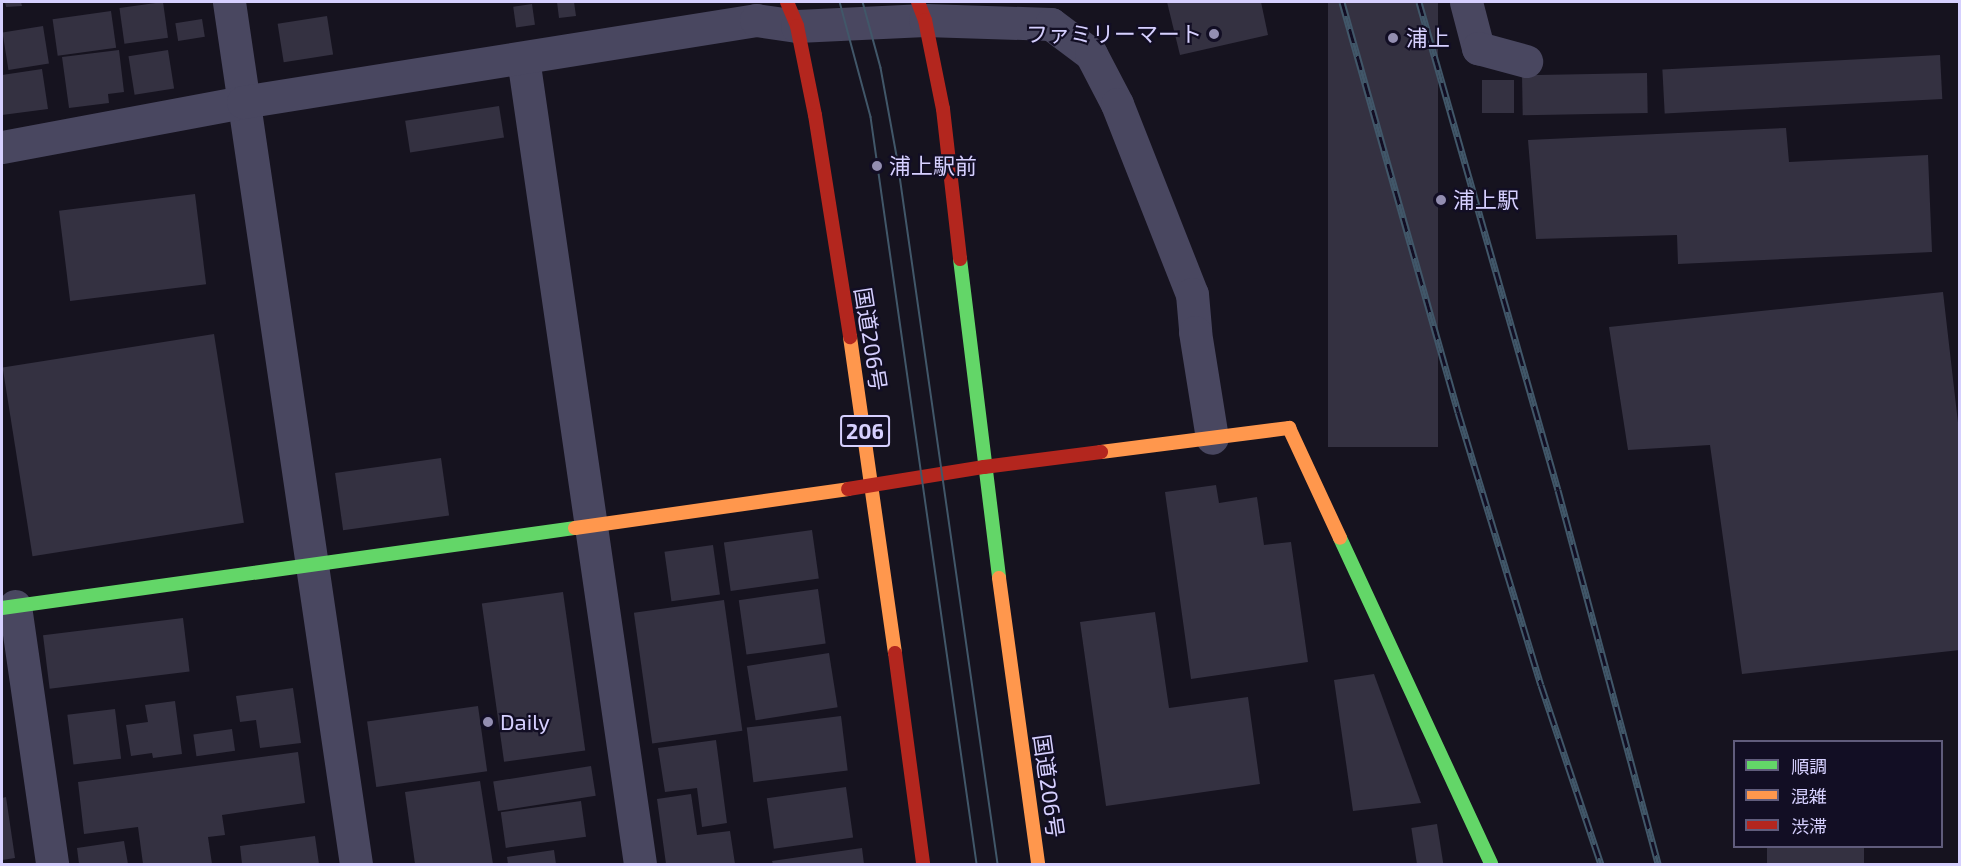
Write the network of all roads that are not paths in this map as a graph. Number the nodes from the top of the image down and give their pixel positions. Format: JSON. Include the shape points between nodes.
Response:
{"nodes":[{"id":1,"x":229,"y":2,"type":"edge"},
{"id":2,"x":1466,"y":2,"type":"edge"},
{"id":3,"x":921,"y":11,"type":"edge"},
{"id":4,"x":792,"y":14,"type":"edge"},
{"id":5,"x":523,"y":58,"type":"junction"},
{"id":6,"x":1526,"y":61,"type":"dead end"},
{"id":7,"x":243,"y":102,"type":"junction"},
{"id":8,"x":2,"y":147,"type":"edge"},
{"id":9,"x":1212,"y":438,"type":"junction"},
{"id":10,"x":984,"y":467,"type":"junction"},
{"id":11,"x":873,"y":486,"type":"junction"},
{"id":12,"x":590,"y":525,"type":"junction"},
{"id":13,"x":311,"y":564,"type":"junction"},
{"id":14,"x":8,"y":607,"type":"edge"},
{"id":15,"x":52,"y":864,"type":"edge"},
{"id":16,"x":356,"y":864,"type":"edge"},
{"id":17,"x":640,"y":864,"type":"edge"},
{"id":18,"x":923,"y":864,"type":"edge"},
{"id":19,"x":1038,"y":864,"type":"edge"},
{"id":20,"x":1491,"y":864,"type":"edge"}],
"edges":[{"from":1,"to":7,"type":"street"},
{"from":2,"to":6,"type":"street","via":[[1478,48]]},
{"from":3,"to":4,"type":"street"},
{"from":3,"to":9,"type":"street","via":[[1051,24],[1091,54],[1117,104],[1192,294]]},
{"from":3,"to":10,"type":"main road","name":"国道206号","via":[[943,109]]},
{"from":4,"to":5,"type":"street"},
{"from":4,"to":11,"type":"main road","name":"国道206号","number":"206","via":[[815,115]]},
{"from":5,"to":7,"type":"street"},
{"from":5,"to":12,"type":"street"},
{"from":7,"to":8,"type":"street"},
{"from":7,"to":13,"type":"street"},
{"from":9,"to":10,"type":"main road"},
{"from":9,"to":20,"type":"main road","via":[[1289,428]]},
{"from":10,"to":11,"type":"main road"},
{"from":10,"to":19,"type":"main road","name":"国道206号"},
{"from":11,"to":12,"type":"main road"},
{"from":11,"to":18,"type":"main road","name":"国道206号","number":"206"},
{"from":12,"to":13,"type":"main road"},
{"from":12,"to":17,"type":"street"},
{"from":13,"to":14,"type":"main road"},
{"from":13,"to":16,"type":"street"},
{"from":14,"to":15,"type":"street"}]}
